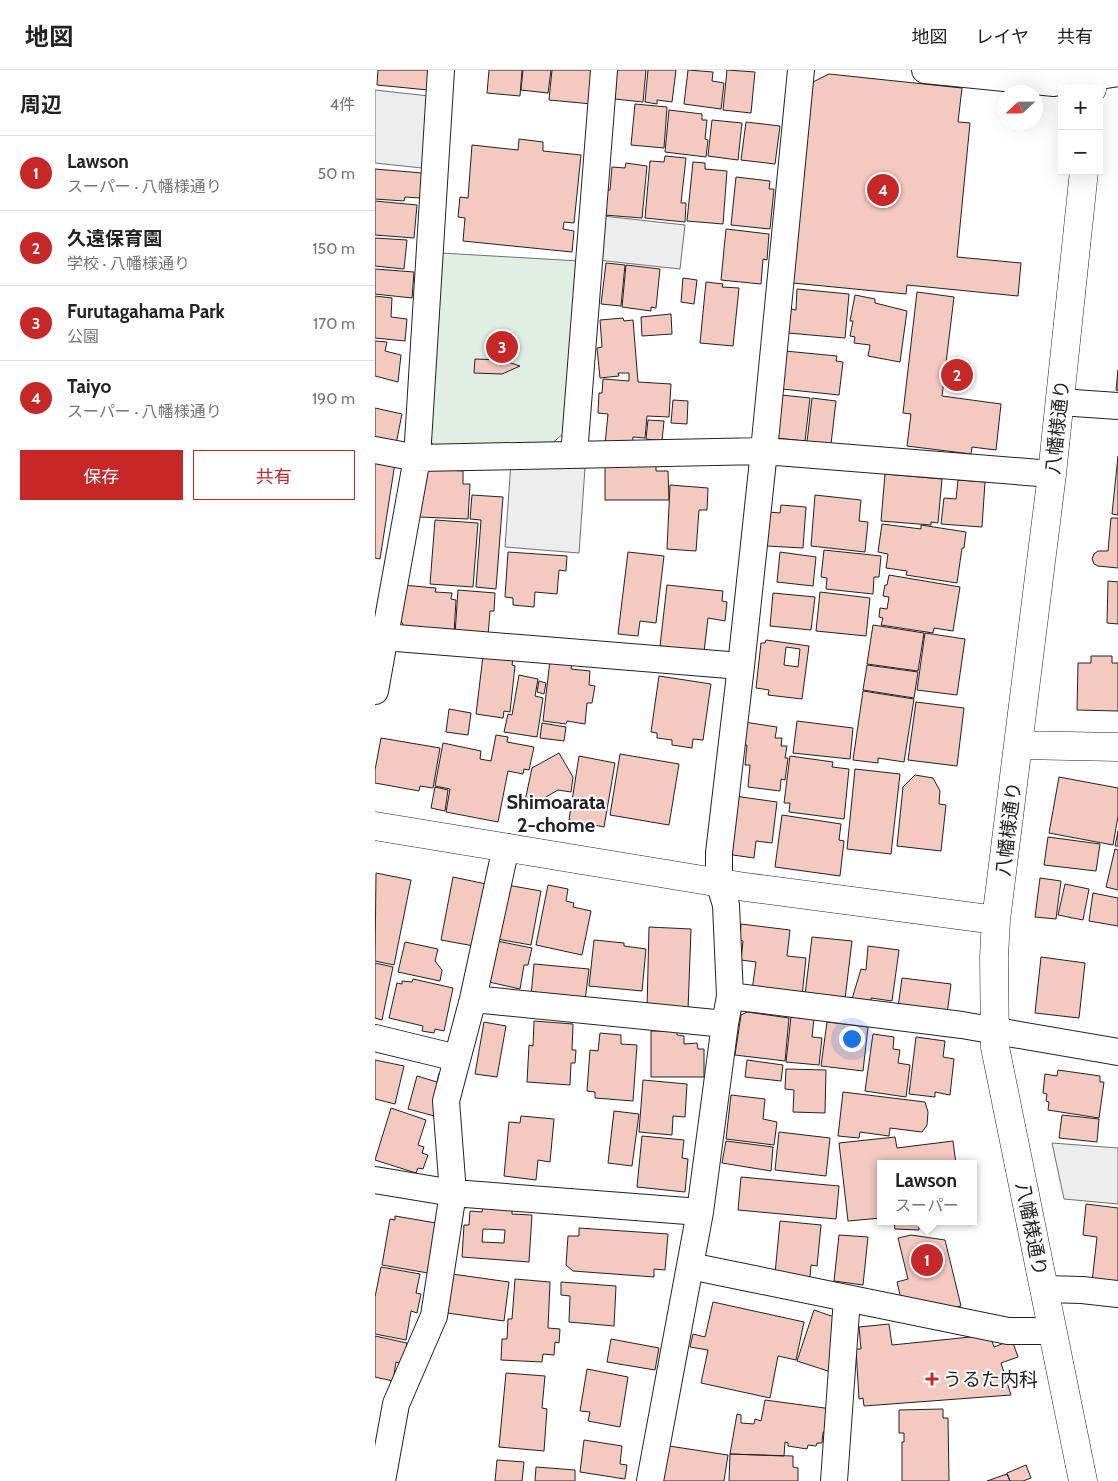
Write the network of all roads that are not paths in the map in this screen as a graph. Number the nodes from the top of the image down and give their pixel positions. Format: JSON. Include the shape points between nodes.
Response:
{"nodes":[{"id":1,"x":441,"y":70,"type":"edge"},
{"id":2,"x":604,"y":70,"type":"edge"},
{"id":3,"x":801,"y":70,"type":"edge"},
{"id":4,"x":925,"y":70,"type":"edge"},
{"id":5,"x":1099,"y":78,"type":"edge"},
{"id":6,"x":1084,"y":175,"type":"edge"},
{"id":7,"x":1060,"y":402,"type":"junction"},
{"id":8,"x":1118,"y":406,"type":"edge"},
{"id":9,"x":375,"y":450,"type":"edge"},
{"id":10,"x":764,"y":451,"type":"junction"},
{"id":11,"x":574,"y":454,"type":"junction"},
{"id":12,"x":417,"y":458,"type":"junction"},
{"id":13,"x":1052,"y":474,"type":"junction"},
{"id":14,"x":384,"y":637,"type":"junction"},
{"id":15,"x":741,"y":666,"type":"junction"},
{"id":16,"x":375,"y":690,"type":"edge"},
{"id":17,"x":1019,"y":745,"type":"junction"},
{"id":18,"x":1118,"y":747,"type":"edge"},
{"id":19,"x":375,"y":826,"type":"edge"},
{"id":20,"x":506,"y":847,"type":"junction"},
{"id":21,"x":719,"y":882,"type":"junction"},
{"id":22,"x":996,"y":920,"type":"junction"},
{"id":23,"x":730,"y":996,"type":"junction"},
{"id":24,"x":473,"y":999,"type":"junction"},
{"id":25,"x":725,"y":1024,"type":"junction"},
{"id":26,"x":995,"y":1030,"type":"junction"},
{"id":27,"x":375,"y":1038,"type":"edge"},
{"id":28,"x":1118,"y":1052,"type":"edge"},
{"id":29,"x":457,"y":1058,"type":"junction"},
{"id":30,"x":375,"y":1180,"type":"edge"},
{"id":31,"x":453,"y":1193,"type":"junction"},
{"id":32,"x":700,"y":1212,"type":"junction"},
{"id":33,"x":690,"y":1266,"type":"junction"},
{"id":34,"x":1044,"y":1289,"type":"junction"},
{"id":35,"x":1118,"y":1294,"type":"edge"},
{"id":36,"x":847,"y":1298,"type":"junction"},
{"id":37,"x":1052,"y":1331,"type":"junction"},
{"id":38,"x":382,"y":1481,"type":"edge"},
{"id":39,"x":650,"y":1481,"type":"edge"},
{"id":40,"x":834,"y":1481,"type":"edge"},
{"id":41,"x":1083,"y":1481,"type":"edge"}],
"edges":[{"from":1,"to":12,"type":"street"},
{"from":2,"to":11,"type":"street"},
{"from":3,"to":10,"type":"street"},
{"from":4,"to":5,"type":"street","via":[[1054,84]]},
{"from":6,"to":7,"type":"street","name":"八幡様通り"},
{"from":7,"to":8,"type":"street"},
{"from":7,"to":13,"type":"street","name":"八幡様通り"},
{"from":9,"to":12,"type":"street"},
{"from":10,"to":11,"type":"street"},
{"from":10,"to":13,"type":"street"},
{"from":10,"to":15,"type":"street"},
{"from":11,"to":12,"type":"street"},
{"from":12,"to":14,"type":"street"},
{"from":13,"to":17,"type":"street","name":"八幡様通り"},
{"from":14,"to":15,"type":"street"},
{"from":14,"to":16,"type":"street"},
{"from":15,"to":21,"type":"street","via":[[719,853]]},
{"from":17,"to":18,"type":"street"},
{"from":17,"to":22,"type":"street","name":"八幡様通り"},
{"from":19,"to":20,"type":"street"},
{"from":20,"to":21,"type":"street"},
{"from":20,"to":24,"type":"street"},
{"from":21,"to":22,"type":"street"},
{"from":21,"to":23,"type":"street","via":[[726,905]]},
{"from":22,"to":26,"type":"street","name":"八幡様通り"},
{"from":23,"to":25,"type":"street"},
{"from":23,"to":26,"type":"street"},
{"from":24,"to":25,"type":"street"},
{"from":24,"to":29,"type":"street"},
{"from":25,"to":32,"type":"street"},
{"from":26,"to":28,"type":"street"},
{"from":26,"to":34,"type":"street","name":"八幡様通り","via":[[995,1047]]},
{"from":27,"to":29,"type":"street"},
{"from":29,"to":31,"type":"street","via":[[446,1101]]},
{"from":30,"to":31,"type":"street"},
{"from":31,"to":32,"type":"street"},
{"from":31,"to":38,"type":"street","via":[[434,1316],[396,1404]]},
{"from":32,"to":33,"type":"street"},
{"from":33,"to":36,"type":"street"},
{"from":33,"to":39,"type":"street"},
{"from":34,"to":35,"type":"street"},
{"from":34,"to":37,"type":"street","name":"八幡様通り"},
{"from":36,"to":37,"type":"street","via":[[1009,1331]]},
{"from":36,"to":40,"type":"street"},
{"from":37,"to":41,"type":"street","name":"八幡様通り"}]}
